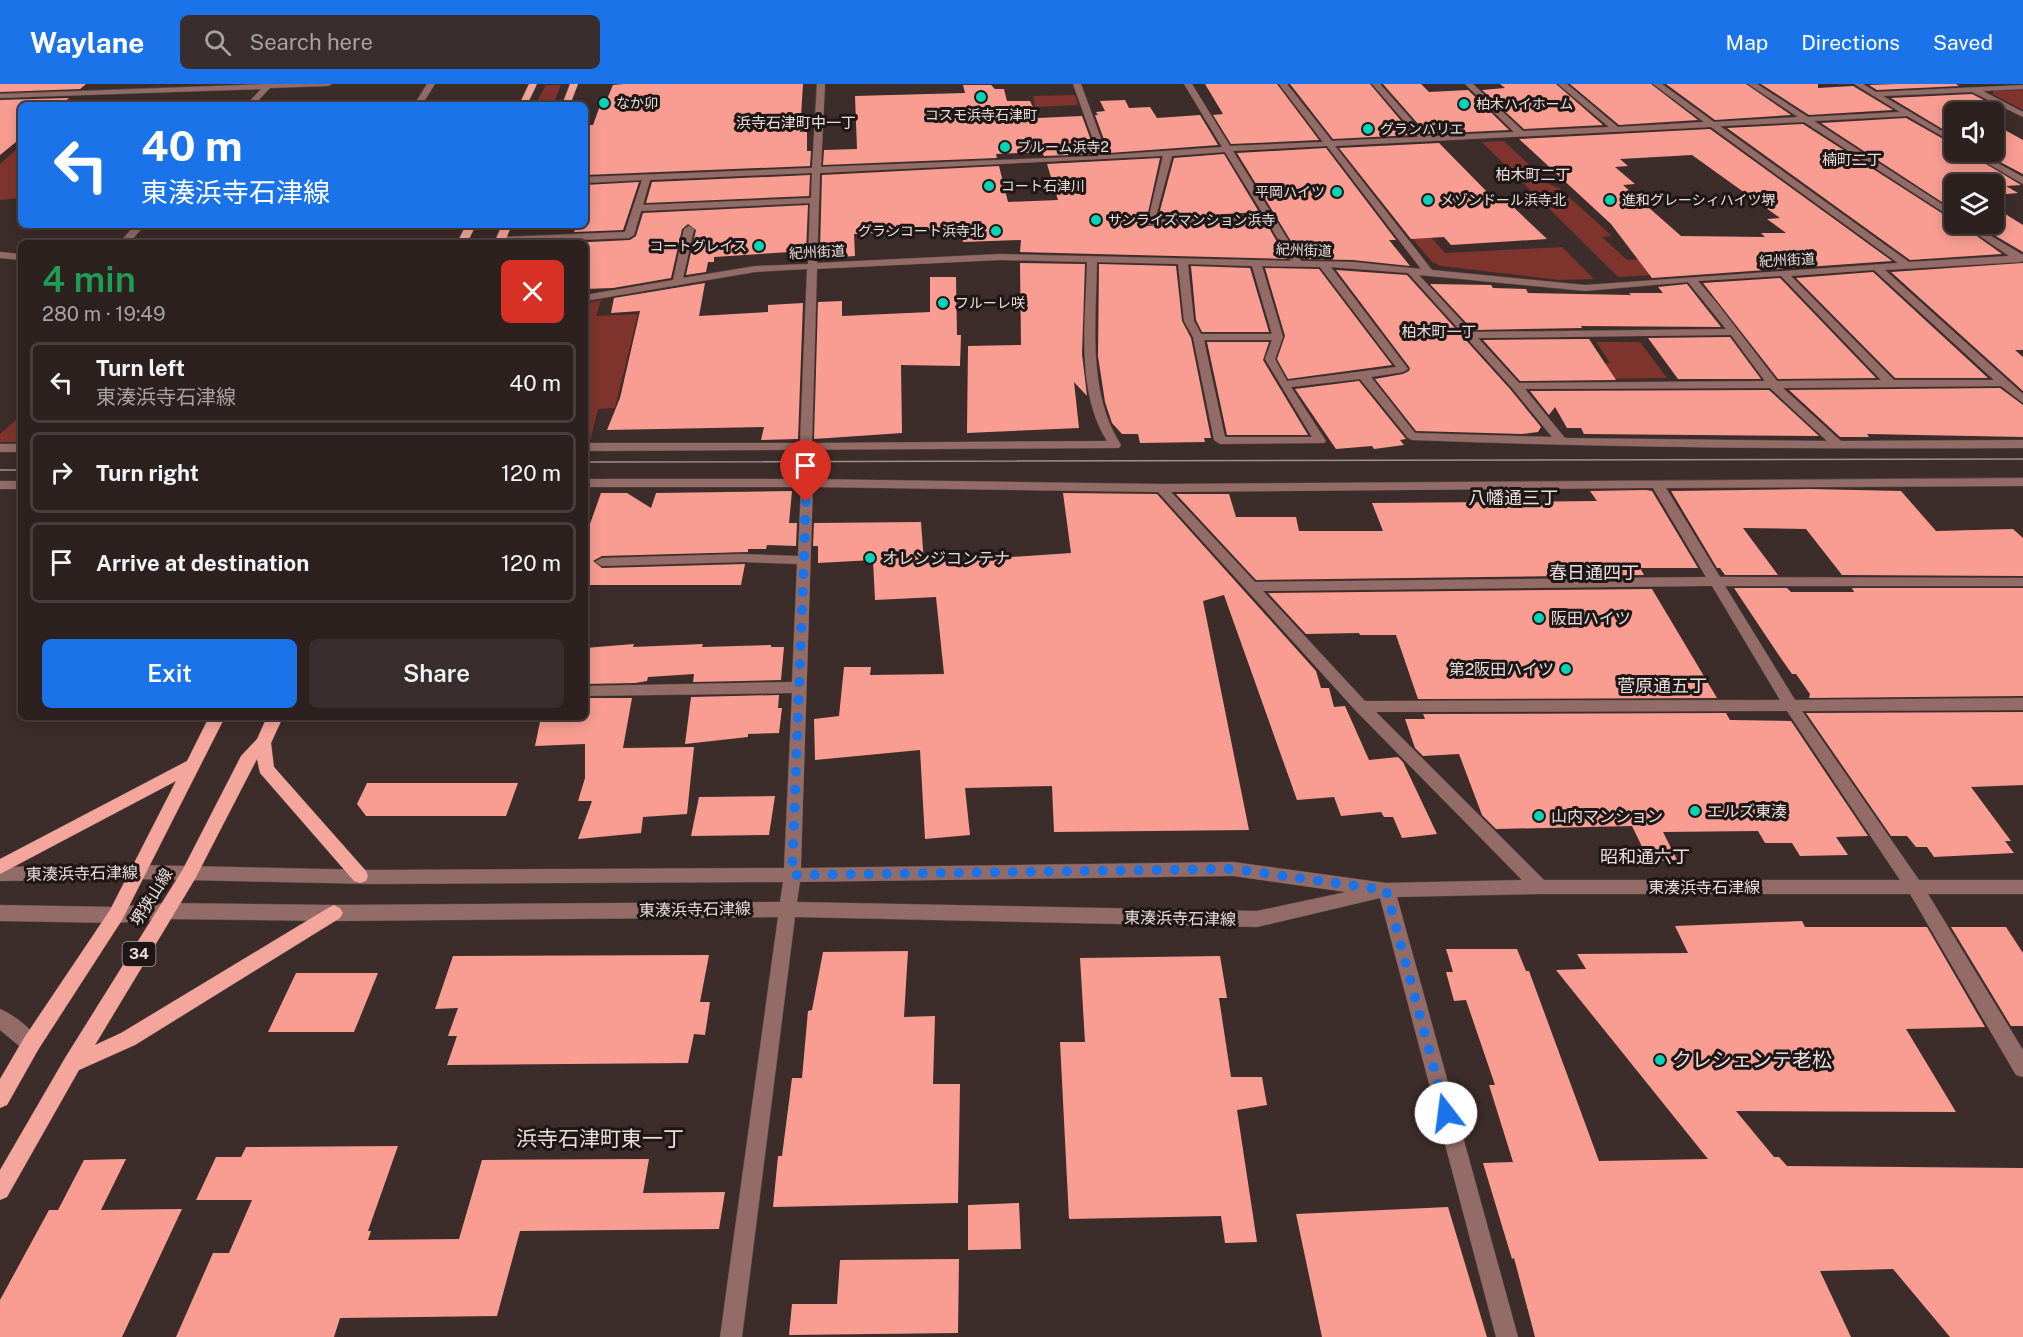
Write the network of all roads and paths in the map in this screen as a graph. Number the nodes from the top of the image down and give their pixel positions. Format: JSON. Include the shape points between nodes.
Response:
{"nodes":[{"id":1,"x":14,"y":84,"type":"edge"},
{"id":2,"x":142,"y":84,"type":"edge"},
{"id":3,"x":328,"y":84,"type":"edge"},
{"id":4,"x":431,"y":84,"type":"edge"},
{"id":5,"x":533,"y":84,"type":"edge"},
{"id":6,"x":574,"y":84,"type":"edge"},
{"id":7,"x":821,"y":84,"type":"edge"},
{"id":8,"x":1077,"y":84,"type":"edge"},
{"id":9,"x":1188,"y":84,"type":"edge"},
{"id":10,"x":1283,"y":84,"type":"edge"},
{"id":11,"x":1376,"y":84,"type":"edge"},
{"id":12,"x":1469,"y":84,"type":"edge"},
{"id":13,"x":1562,"y":84,"type":"edge"},
{"id":14,"x":1657,"y":84,"type":"edge"},
{"id":15,"x":1752,"y":84,"type":"edge"},
{"id":16,"x":1858,"y":84,"type":"edge"},
{"id":17,"x":1964,"y":84,"type":"edge"},
{"id":18,"x":269,"y":85,"type":"edge"},
{"id":19,"x":2023,"y":87,"type":"edge"},
{"id":20,"x":1973,"y":89,"type":"junction"},
{"id":21,"x":135,"y":91,"type":"junction"},
{"id":22,"x":1874,"y":94,"type":"junction"},
{"id":23,"x":0,"y":95,"type":"edge"},
{"id":24,"x":253,"y":102,"type":"edge"},
{"id":25,"x":420,"y":102,"type":"edge"},
{"id":26,"x":524,"y":102,"type":"edge"},
{"id":27,"x":567,"y":102,"type":"edge"},
{"id":28,"x":1908,"y":114,"type":"junction"},
{"id":29,"x":2023,"y":115,"type":"edge"},
{"id":30,"x":1804,"y":118,"type":"junction"},
{"id":31,"x":1714,"y":124,"type":"junction"},
{"id":32,"x":1617,"y":129,"type":"junction"},
{"id":33,"x":1521,"y":134,"type":"junction"},
{"id":34,"x":1944,"y":135,"type":"edge"},
{"id":35,"x":1424,"y":139,"type":"junction"},
{"id":36,"x":1329,"y":144,"type":"junction"},
{"id":37,"x":1227,"y":149,"type":"junction"},
{"id":38,"x":1168,"y":154,"type":"junction"},
{"id":39,"x":1104,"y":158,"type":"junction"},
{"id":40,"x":1990,"y":162,"type":"edge"},
{"id":41,"x":815,"y":171,"type":"junction"},
{"id":42,"x":647,"y":177,"type":"junction"},
{"id":43,"x":588,"y":180,"type":"edge"},
{"id":44,"x":2023,"y":181,"type":"edge"},
{"id":45,"x":815,"y":200,"type":"junction"},
{"id":46,"x":638,"y":208,"type":"junction"},
{"id":47,"x":1944,"y":209,"type":"edge"},
{"id":48,"x":1268,"y":216,"type":"junction"},
{"id":49,"x":137,"y":228,"type":"edge"},
{"id":50,"x":689,"y":229,"type":"dead end"},
{"id":51,"x":1982,"y":234,"type":"edge"},
{"id":52,"x":127,"y":240,"type":"edge"},
{"id":53,"x":537,"y":240,"type":"edge"},
{"id":54,"x":0,"y":255,"type":"edge"},
{"id":55,"x":18,"y":257,"type":"edge"},
{"id":56,"x":2022,"y":259,"type":"edge"},
{"id":57,"x":1092,"y":261,"type":"junction"},
{"id":58,"x":1183,"y":262,"type":"junction"},
{"id":59,"x":1256,"y":263,"type":"junction"},
{"id":60,"x":1298,"y":264,"type":"junction"},
{"id":61,"x":1323,"y":264,"type":"junction"},
{"id":62,"x":814,"y":265,"type":"junction"},
{"id":63,"x":1907,"y":265,"type":"junction"},
{"id":64,"x":1877,"y":268,"type":"junction"},
{"id":65,"x":1410,"y":270,"type":"junction"},
{"id":66,"x":1428,"y":271,"type":"junction"},
{"id":67,"x":1783,"y":273,"type":"junction"},
{"id":68,"x":1690,"y":279,"type":"junction"},
{"id":69,"x":677,"y":282,"type":"junction"},
{"id":70,"x":588,"y":297,"type":"edge"},
{"id":71,"x":1732,"y":333,"type":"junction"},
{"id":72,"x":1468,"y":335,"type":"junction"},
{"id":73,"x":1198,"y":337,"type":"junction"},
{"id":74,"x":1278,"y":337,"type":"junction"},
{"id":75,"x":1363,"y":375,"type":"junction"},
{"id":76,"x":2004,"y":383,"type":"junction"},
{"id":77,"x":1891,"y":384,"type":"junction"},
{"id":78,"x":1284,"y":385,"type":"junction"},
{"id":79,"x":1774,"y":385,"type":"junction"},
{"id":80,"x":1516,"y":386,"type":"junction"},
{"id":81,"x":2023,"y":400,"type":"edge"},
{"id":82,"x":1563,"y":443,"type":"junction"},
{"id":83,"x":2023,"y":444,"type":"edge"},
{"id":84,"x":806,"y":446,"type":"junction"},
{"id":85,"x":1839,"y":446,"type":"junction"},
{"id":86,"x":588,"y":447,"type":"edge"},
{"id":87,"x":0,"y":448,"type":"edge"},
{"id":88,"x":18,"y":448,"type":"edge"},
{"id":89,"x":2023,"y":482,"type":"edge"},
{"id":90,"x":588,"y":483,"type":"edge"},
{"id":91,"x":807,"y":483,"type":"junction"},
{"id":92,"x":1657,"y":484,"type":"junction"},
{"id":93,"x":0,"y":485,"type":"edge"},
{"id":94,"x":18,"y":485,"type":"edge"},
{"id":95,"x":1161,"y":488,"type":"junction"},
{"id":96,"x":803,"y":560,"type":"junction"},
{"id":97,"x":602,"y":562,"type":"dead end"},
{"id":98,"x":1715,"y":581,"type":"junction"},
{"id":99,"x":2023,"y":582,"type":"edge"},
{"id":100,"x":1254,"y":587,"type":"junction"},
{"id":101,"x":800,"y":687,"type":"junction"},
{"id":102,"x":588,"y":691,"type":"edge"},
{"id":103,"x":2023,"y":704,"type":"edge"},
{"id":104,"x":1792,"y":706,"type":"junction"},
{"id":105,"x":1361,"y":707,"type":"junction"},
{"id":106,"x":215,"y":720,"type":"edge"},
{"id":107,"x":274,"y":720,"type":"edge"},
{"id":108,"x":263,"y":743,"type":"junction"},
{"id":109,"x":191,"y":766,"type":"junction"},
{"id":110,"x":0,"y":867,"type":"edge"},
{"id":111,"x":138,"y":872,"type":"junction"},
{"id":112,"x":0,"y":874,"type":"edge"},
{"id":113,"x":189,"y":874,"type":"junction"},
{"id":114,"x":792,"y":875,"type":"junction"},
{"id":115,"x":360,"y":876,"type":"junction"},
{"id":116,"x":1540,"y":887,"type":"junction"},
{"id":117,"x":2023,"y":887,"type":"edge"},
{"id":118,"x":1915,"y":888,"type":"junction"},
{"id":119,"x":1386,"y":890,"type":"junction"},
{"id":120,"x":788,"y":909,"type":"junction"},
{"id":121,"x":165,"y":911,"type":"junction"},
{"id":122,"x":0,"y":913,"type":"edge"},
{"id":123,"x":334,"y":913,"type":"junction"},
{"id":124,"x":116,"y":915,"type":"junction"},
{"id":125,"x":0,"y":1018,"type":"edge"},
{"id":126,"x":31,"y":1044,"type":"junction"},
{"id":127,"x":72,"y":1065,"type":"junction"},
{"id":128,"x":2023,"y":1068,"type":"edge"},
{"id":129,"x":0,"y":1098,"type":"edge"},
{"id":130,"x":0,"y":1190,"type":"edge"},
{"id":131,"x":731,"y":1337,"type":"edge"},
{"id":132,"x":1507,"y":1337,"type":"edge"}],
"edges":[{"from":1,"to":23,"type":"street"},
{"from":2,"to":21,"type":"street"},
{"from":3,"to":18,"type":"street"},
{"from":4,"to":25,"type":"street"},
{"from":5,"to":26,"type":"main road"},
{"from":6,"to":27,"type":"main road"},
{"from":7,"to":41,"type":"street"},
{"from":8,"to":39,"type":"street"},
{"from":9,"to":37,"type":"street"},
{"from":10,"to":36,"type":"street"},
{"from":11,"to":35,"type":"street"},
{"from":12,"to":33,"type":"street"},
{"from":13,"to":32,"type":"street"},
{"from":14,"to":31,"type":"street"},
{"from":15,"to":30,"type":"street"},
{"from":16,"to":22,"type":"street"},
{"from":17,"to":20,"type":"street"},
{"from":18,"to":21,"type":"street"},
{"from":18,"to":24,"type":"street"},
{"from":19,"to":20,"type":"street"},
{"from":20,"to":22,"type":"street"},
{"from":20,"to":29,"type":"street"},
{"from":21,"to":23,"type":"street"},
{"from":22,"to":28,"type":"street"},
{"from":28,"to":30,"type":"street"},
{"from":28,"to":34,"type":"street"},
{"from":30,"to":31,"type":"street"},
{"from":30,"to":47,"type":"street"},
{"from":31,"to":32,"type":"street"},
{"from":31,"to":63,"type":"street"},
{"from":32,"to":33,"type":"street"},
{"from":33,"to":35,"type":"street"},
{"from":35,"to":36,"type":"street"},
{"from":36,"to":37,"type":"street"},
{"from":36,"to":66,"type":"street"},
{"from":37,"to":38,"type":"street"},
{"from":37,"to":48,"type":"street"},
{"from":38,"to":39,"type":"street"},
{"from":38,"to":48,"type":"street","via":[[1150,223]]},
{"from":39,"to":41,"type":"street"},
{"from":40,"to":44,"type":"street"},
{"from":41,"to":42,"type":"street"},
{"from":41,"to":45,"type":"street"},
{"from":42,"to":43,"type":"street"},
{"from":42,"to":46,"type":"street"},
{"from":45,"to":46,"type":"street"},
{"from":45,"to":62,"type":"street"},
{"from":46,"to":53,"type":"street","via":[[629,235]]},
{"from":48,"to":60,"type":"street"},
{"from":49,"to":52,"type":"street"},
{"from":50,"to":69,"type":"street"},
{"from":51,"to":56,"type":"street"},
{"from":54,"to":55,"type":"street"},
{"from":56,"to":63,"type":"street","name":"紀州街道"},
{"from":57,"to":58,"type":"street","name":"紀州街道"},
{"from":57,"to":62,"type":"street","name":"紀州街道","via":[[1000,257]]},
{"from":57,"to":84,"type":"street","via":[[1092,358],[1097,404],[1106,434],[1115,445]]},
{"from":58,"to":59,"type":"street","name":"紀州街道"},
{"from":58,"to":73,"type":"street","via":[[1189,321]]},
{"from":59,"to":60,"type":"street","name":"紀州街道"},
{"from":59,"to":74,"type":"street"},
{"from":60,"to":61,"type":"street","name":"紀州街道"},
{"from":61,"to":65,"type":"street","name":"紀州街道"},
{"from":61,"to":75,"type":"street","via":[[1403,369]]},
{"from":62,"to":69,"type":"street","name":"紀州街道","via":[[755,269]]},
{"from":62,"to":84,"type":"street"},
{"from":63,"to":64,"type":"street","name":"紀州街道"},
{"from":64,"to":67,"type":"street","name":"紀州街道"},
{"from":64,"to":76,"type":"street"},
{"from":65,"to":66,"type":"street","name":"紀州街道"},
{"from":65,"to":72,"type":"street"},
{"from":66,"to":68,"type":"street","name":"紀州街道","via":[[1585,288]]},
{"from":67,"to":68,"type":"street","name":"紀州街道"},
{"from":67,"to":77,"type":"street"},
{"from":68,"to":71,"type":"street","via":[[1711,299]]},
{"from":69,"to":70,"type":"street","name":"紀州街道"},
{"from":71,"to":72,"type":"street"},
{"from":71,"to":79,"type":"street"},
{"from":72,"to":80,"type":"street"},
{"from":73,"to":74,"type":"street"},
{"from":73,"to":78,"type":"street","via":[[1220,440],[1320,441]]},
{"from":74,"to":78,"type":"street","via":[[1270,360]]},
{"from":75,"to":78,"type":"street"},
{"from":75,"to":82,"type":"street","via":[[1412,436]]},
{"from":76,"to":77,"type":"street"},
{"from":76,"to":81,"type":"street"},
{"from":77,"to":79,"type":"street"},
{"from":79,"to":80,"type":"street"},
{"from":79,"to":85,"type":"street"},
{"from":80,"to":82,"type":"street"},
{"from":82,"to":85,"type":"street"},
{"from":83,"to":85,"type":"street"},
{"from":84,"to":86,"type":"street"},
{"from":87,"to":88,"type":"street"},
{"from":89,"to":92,"type":"street"},
{"from":90,"to":91,"type":"street"},
{"from":91,"to":95,"type":"street"},
{"from":91,"to":96,"type":"street"},
{"from":92,"to":95,"type":"street"},
{"from":92,"to":98,"type":"street"},
{"from":93,"to":94,"type":"street"},
{"from":95,"to":100,"type":"street"},
{"from":96,"to":97,"type":"street"},
{"from":96,"to":101,"type":"street"},
{"from":98,"to":99,"type":"street"},
{"from":98,"to":100,"type":"street"},
{"from":98,"to":104,"type":"street"},
{"from":100,"to":105,"type":"street"},
{"from":101,"to":102,"type":"street"},
{"from":101,"to":114,"type":"street"},
{"from":103,"to":104,"type":"street"},
{"from":104,"to":105,"type":"street"},
{"from":104,"to":118,"type":"street"},
{"from":105,"to":116,"type":"street"},
{"from":106,"to":109,"type":"main road","name":"堺狭山線","number":"34"},
{"from":107,"to":108,"type":"main road","name":"堺狭山線","number":"34"},
{"from":108,"to":113,"type":"main road","name":"堺狭山線","number":"34","via":[[247,760]]},
{"from":108,"to":115,"type":"main road","via":[[266,769]]},
{"from":109,"to":110,"type":"main road"},
{"from":109,"to":111,"type":"main road","name":"堺狭山線","number":"34"},
{"from":111,"to":112,"type":"street","name":"東湊浜寺石津線"},
{"from":111,"to":113,"type":"street","name":"東湊浜寺石津線"},
{"from":111,"to":124,"type":"main road","name":"堺狭山線","number":"34"},
{"from":113,"to":115,"type":"street","name":"東湊浜寺石津線"},
{"from":113,"to":121,"type":"main road","name":"堺狭山線","number":"34"},
{"from":114,"to":115,"type":"street","name":"東湊浜寺石津線"},
{"from":114,"to":119,"type":"street","name":"東湊浜寺石津線","via":[[1233,869]]},
{"from":114,"to":120,"type":"street"},
{"from":116,"to":118,"type":"street","name":"東湊浜寺石津線"},
{"from":116,"to":119,"type":"street","name":"東湊浜寺石津線"},
{"from":117,"to":118,"type":"street","name":"東湊浜寺石津線"},
{"from":118,"to":128,"type":"street"},
{"from":119,"to":120,"type":"street","name":"東湊浜寺石津線","via":[[1257,919]]},
{"from":119,"to":132,"type":"street"},
{"from":120,"to":123,"type":"street","name":"東湊浜寺石津線"},
{"from":120,"to":131,"type":"street"},
{"from":121,"to":123,"type":"street","name":"東湊浜寺石津線"},
{"from":121,"to":124,"type":"street","name":"東湊浜寺石津線"},
{"from":121,"to":127,"type":"main road","name":"堺狭山線","number":"34"},
{"from":122,"to":124,"type":"street","name":"東湊浜寺石津線"},
{"from":123,"to":127,"type":"main road","via":[[128,1039]]},
{"from":124,"to":126,"type":"main road","name":"堺狭山線","number":"34"},
{"from":125,"to":126,"type":"street"},
{"from":126,"to":129,"type":"main road","name":"堺狭山線","number":"34"},
{"from":127,"to":130,"type":"main road","name":"堺狭山線","number":"34"}]}
